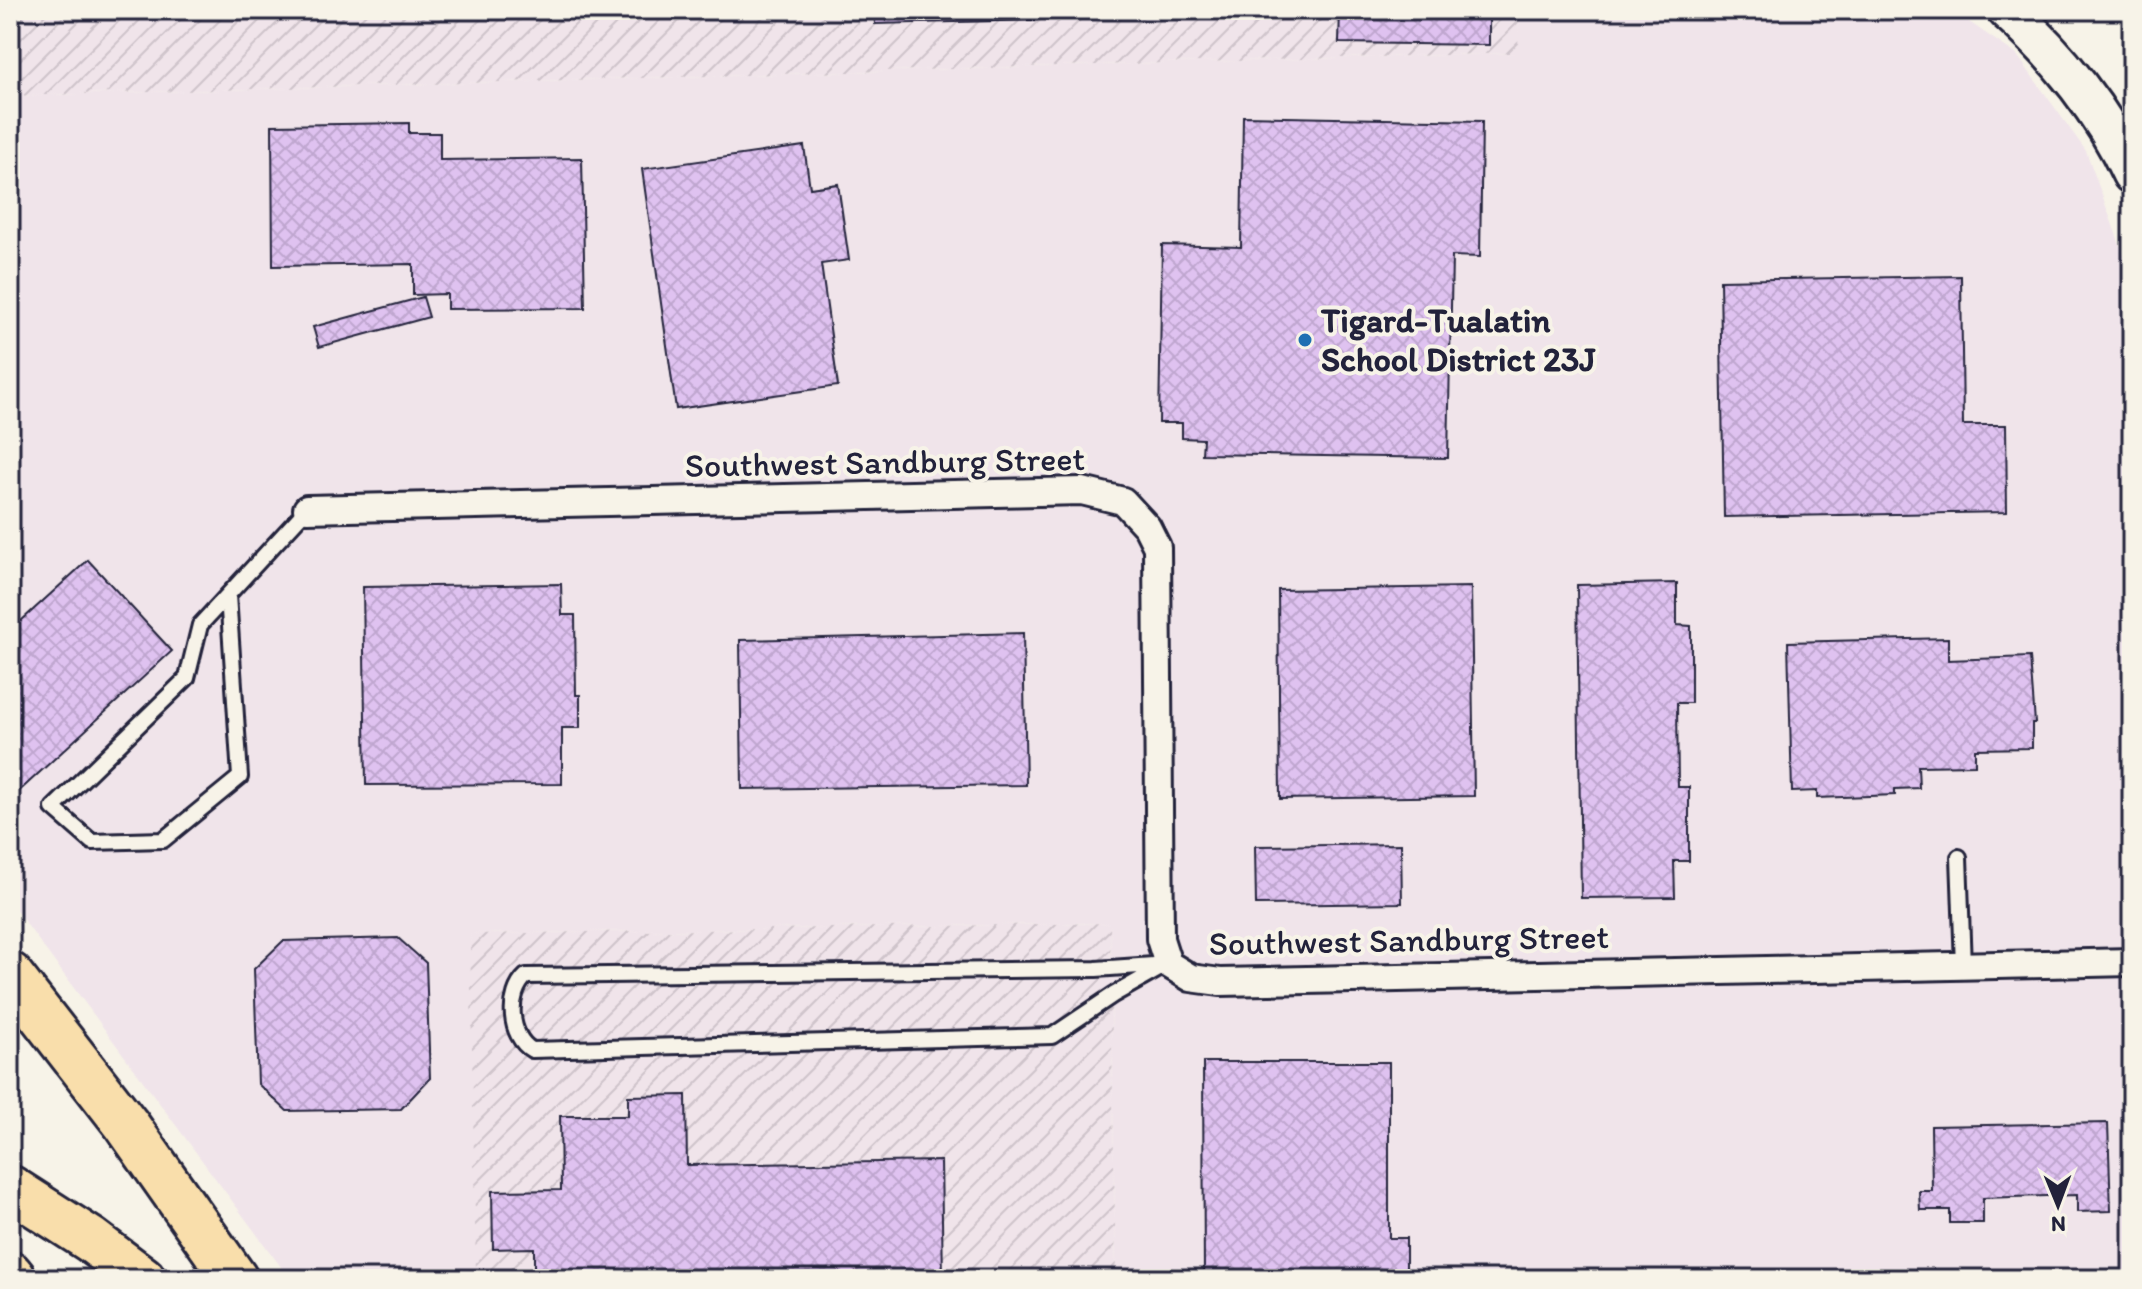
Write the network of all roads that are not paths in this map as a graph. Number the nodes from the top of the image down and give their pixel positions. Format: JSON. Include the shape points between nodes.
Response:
{"nodes":[{"id":1,"x":2007,"y":10,"type":"edge"},
{"id":2,"x":2132,"y":174,"type":"edge"},
{"id":3,"x":307,"y":509,"type":"joint"},
{"id":4,"x":228,"y":595,"type":"junction"},
{"id":5,"x":1959,"y":857,"type":"dead end"},
{"id":6,"x":2132,"y":962,"type":"edge"},
{"id":7,"x":1168,"y":964,"type":"junction"},
{"id":8,"x":1963,"y":966,"type":"junction"},
{"id":9,"x":10,"y":975,"type":"edge"},
{"id":10,"x":10,"y":1188,"type":"edge"},
{"id":11,"x":143,"y":1279,"type":"edge"},
{"id":12,"x":235,"y":1279,"type":"edge"}],
"edges":[{"from":1,"to":2,"type":"main road","via":[[2087,99]]},
{"from":3,"to":4,"type":"lane"},
{"from":3,"to":7,"type":"street","name":"Southwest Sandburg Street","via":[[1082,491],[1123,501],[1157,547],[1159,908]]},
{"from":4,"to":4,"type":"lane","via":[[200,625],[187,678],[53,808],[92,842],[163,840],[240,777]]},
{"from":5,"to":8,"type":"lane"},
{"from":6,"to":8,"type":"street","name":"Southwest Sandburg Street"},
{"from":7,"to":7,"type":"lane","via":[[526,976],[513,997],[515,1034],[532,1050],[1052,1036]]},
{"from":7,"to":8,"type":"street","name":"Southwest Sandburg Street","via":[[1191,978],[1220,982]]},
{"from":9,"to":12,"type":"highway","via":[[126,1124]]},
{"from":10,"to":11,"type":"highway"}]}
